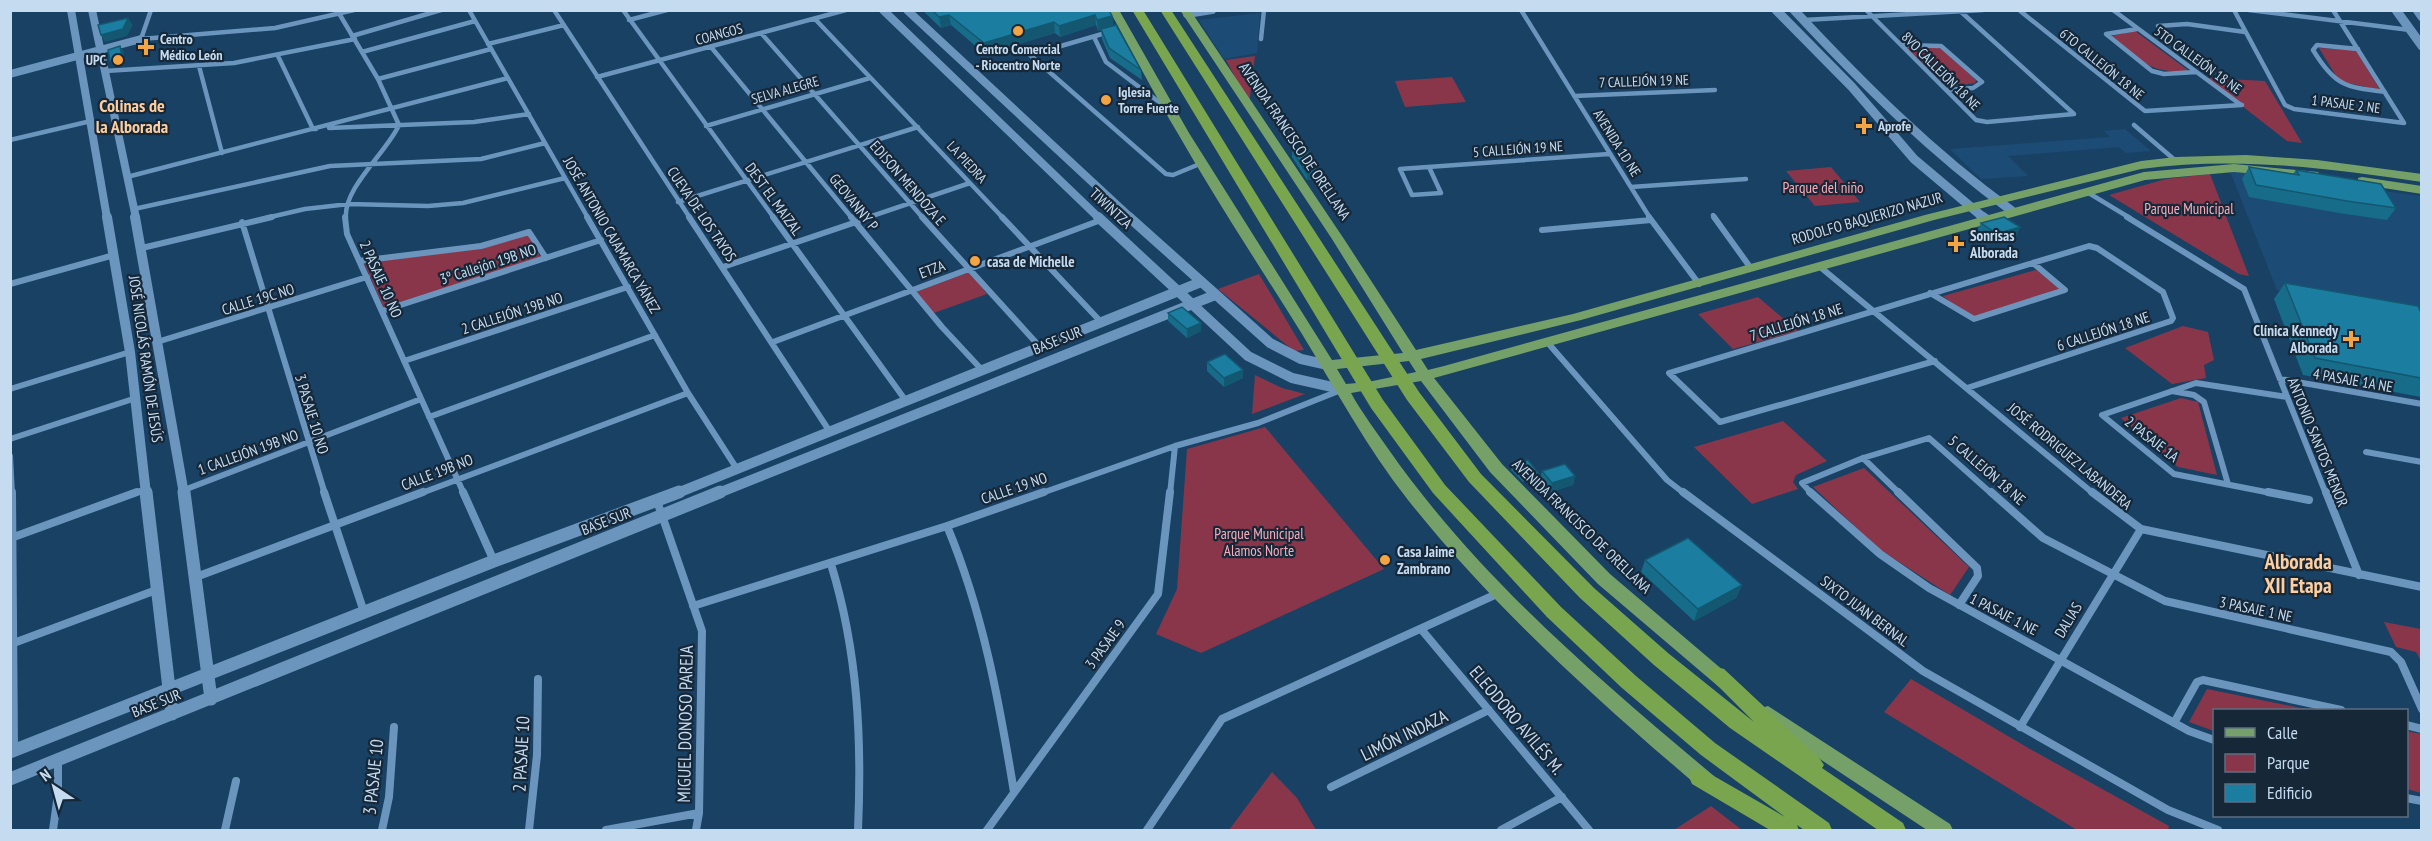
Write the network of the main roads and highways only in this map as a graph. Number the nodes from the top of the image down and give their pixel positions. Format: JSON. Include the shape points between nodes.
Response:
{"nodes":[{"id":1,"x":1114,"y":10,"type":"edge"},
{"id":2,"x":1137,"y":10,"type":"edge"},
{"id":3,"x":1165,"y":10,"type":"edge"},
{"id":4,"x":1776,"y":10,"type":"edge"},
{"id":5,"x":1794,"y":10,"type":"edge"},
{"id":6,"x":2396,"y":10,"type":"edge"},
{"id":7,"x":2417,"y":10,"type":"edge"},
{"id":8,"x":1186,"y":12,"type":"edge"},
{"id":9,"x":2421,"y":17,"type":"edge"},
{"id":10,"x":2421,"y":46,"type":"edge"},
{"id":11,"x":2421,"y":178,"type":"edge"},
{"id":12,"x":2421,"y":190,"type":"edge"},
{"id":13,"x":1995,"y":200,"type":"junction"},
{"id":14,"x":1970,"y":207,"type":"junction"},
{"id":15,"x":2012,"y":212,"type":"junction"},
{"id":16,"x":1985,"y":219,"type":"junction"},
{"id":17,"x":1414,"y":357,"type":"junction"},
{"id":18,"x":1391,"y":360,"type":"junction"},
{"id":19,"x":1328,"y":364,"type":"junction"},
{"id":20,"x":1354,"y":364,"type":"junction"},
{"id":21,"x":1425,"y":376,"type":"junction"},
{"id":22,"x":1403,"y":381,"type":"junction"},
{"id":23,"x":1368,"y":387,"type":"junction"},
{"id":24,"x":1341,"y":389,"type":"junction"},
{"id":25,"x":1717,"y":675,"type":"junction"},
{"id":26,"x":1700,"y":777,"type":"junction"},
{"id":27,"x":1855,"y":805,"type":"junction"},
{"id":28,"x":1772,"y":831,"type":"edge"},
{"id":29,"x":1788,"y":831,"type":"edge"},
{"id":30,"x":1821,"y":831,"type":"edge"},
{"id":31,"x":1895,"y":831,"type":"edge"},
{"id":32,"x":1943,"y":831,"type":"edge"}],
"edges":[{"from":1,"to":19,"type":"main road","via":[[1171,112]]},
{"from":2,"to":20,"type":"highway"},
{"from":3,"to":18,"type":"highway"},
{"from":4,"to":14,"type":"main road","via":[[1852,87],[1908,154]]},
{"from":5,"to":13,"type":"main road","via":[[1911,132]]},
{"from":6,"to":10,"type":"main road"},
{"from":7,"to":9,"type":"main road"},
{"from":8,"to":17,"type":"main road","name":"AVENIDA FRANCISCO DE ORELLANA"},
{"from":11,"to":13,"type":"main road","name":"RODOLFO BAQUERIZO NAZUR","via":[[2274,159],[2220,157],[2141,165]]},
{"from":12,"to":15,"type":"main road","via":[[2282,170],[2234,168],[2144,176]]},
{"from":13,"to":14,"type":"main road","name":"RODOLFO BAQUERIZO NAZUR"},
{"from":13,"to":15,"type":"main road"},
{"from":14,"to":16,"type":"main road"},
{"from":14,"to":17,"type":"main road","name":"RODOLFO BAQUERIZO NAZUR","via":[[1700,284]]},
{"from":15,"to":16,"type":"main road"},
{"from":16,"to":21,"type":"main road"},
{"from":17,"to":18,"type":"main road","name":"RODOLFO BAQUERIZO NAZUR"},
{"from":17,"to":21,"type":"main road","name":"AVENIDA FRANCISCO DE ORELLANA"},
{"from":18,"to":20,"type":"main road","name":"RODOLFO BAQUERIZO NAZUR"},
{"from":18,"to":22,"type":"highway"},
{"from":19,"to":20,"type":"main road","name":"RODOLFO BAQUERIZO NAZUR"},
{"from":19,"to":24,"type":"main road"},
{"from":20,"to":23,"type":"highway"},
{"from":21,"to":22,"type":"main road"},
{"from":21,"to":25,"type":"main road","name":"AVENIDA FRANCISCO DE ORELLANA","via":[[1496,468],[1544,520],[1604,579]]},
{"from":22,"to":23,"type":"main road"},
{"from":22,"to":27,"type":"highway","via":[[1475,478],[1587,593],[1737,722]]},
{"from":23,"to":24,"type":"main road"},
{"from":23,"to":30,"type":"highway","via":[[1439,489],[1554,612],[1707,749]]},
{"from":24,"to":26,"type":"main road","via":[[1412,494],[1499,593],[1602,693]]},
{"from":25,"to":27,"type":"highway"},
{"from":25,"to":32,"type":"main road","name":"AVENIDA FRANCISCO DE ORELLANA","via":[[1809,743]]},
{"from":26,"to":28,"type":"main road"},
{"from":26,"to":29,"type":"highway"},
{"from":27,"to":31,"type":"highway"}]}
